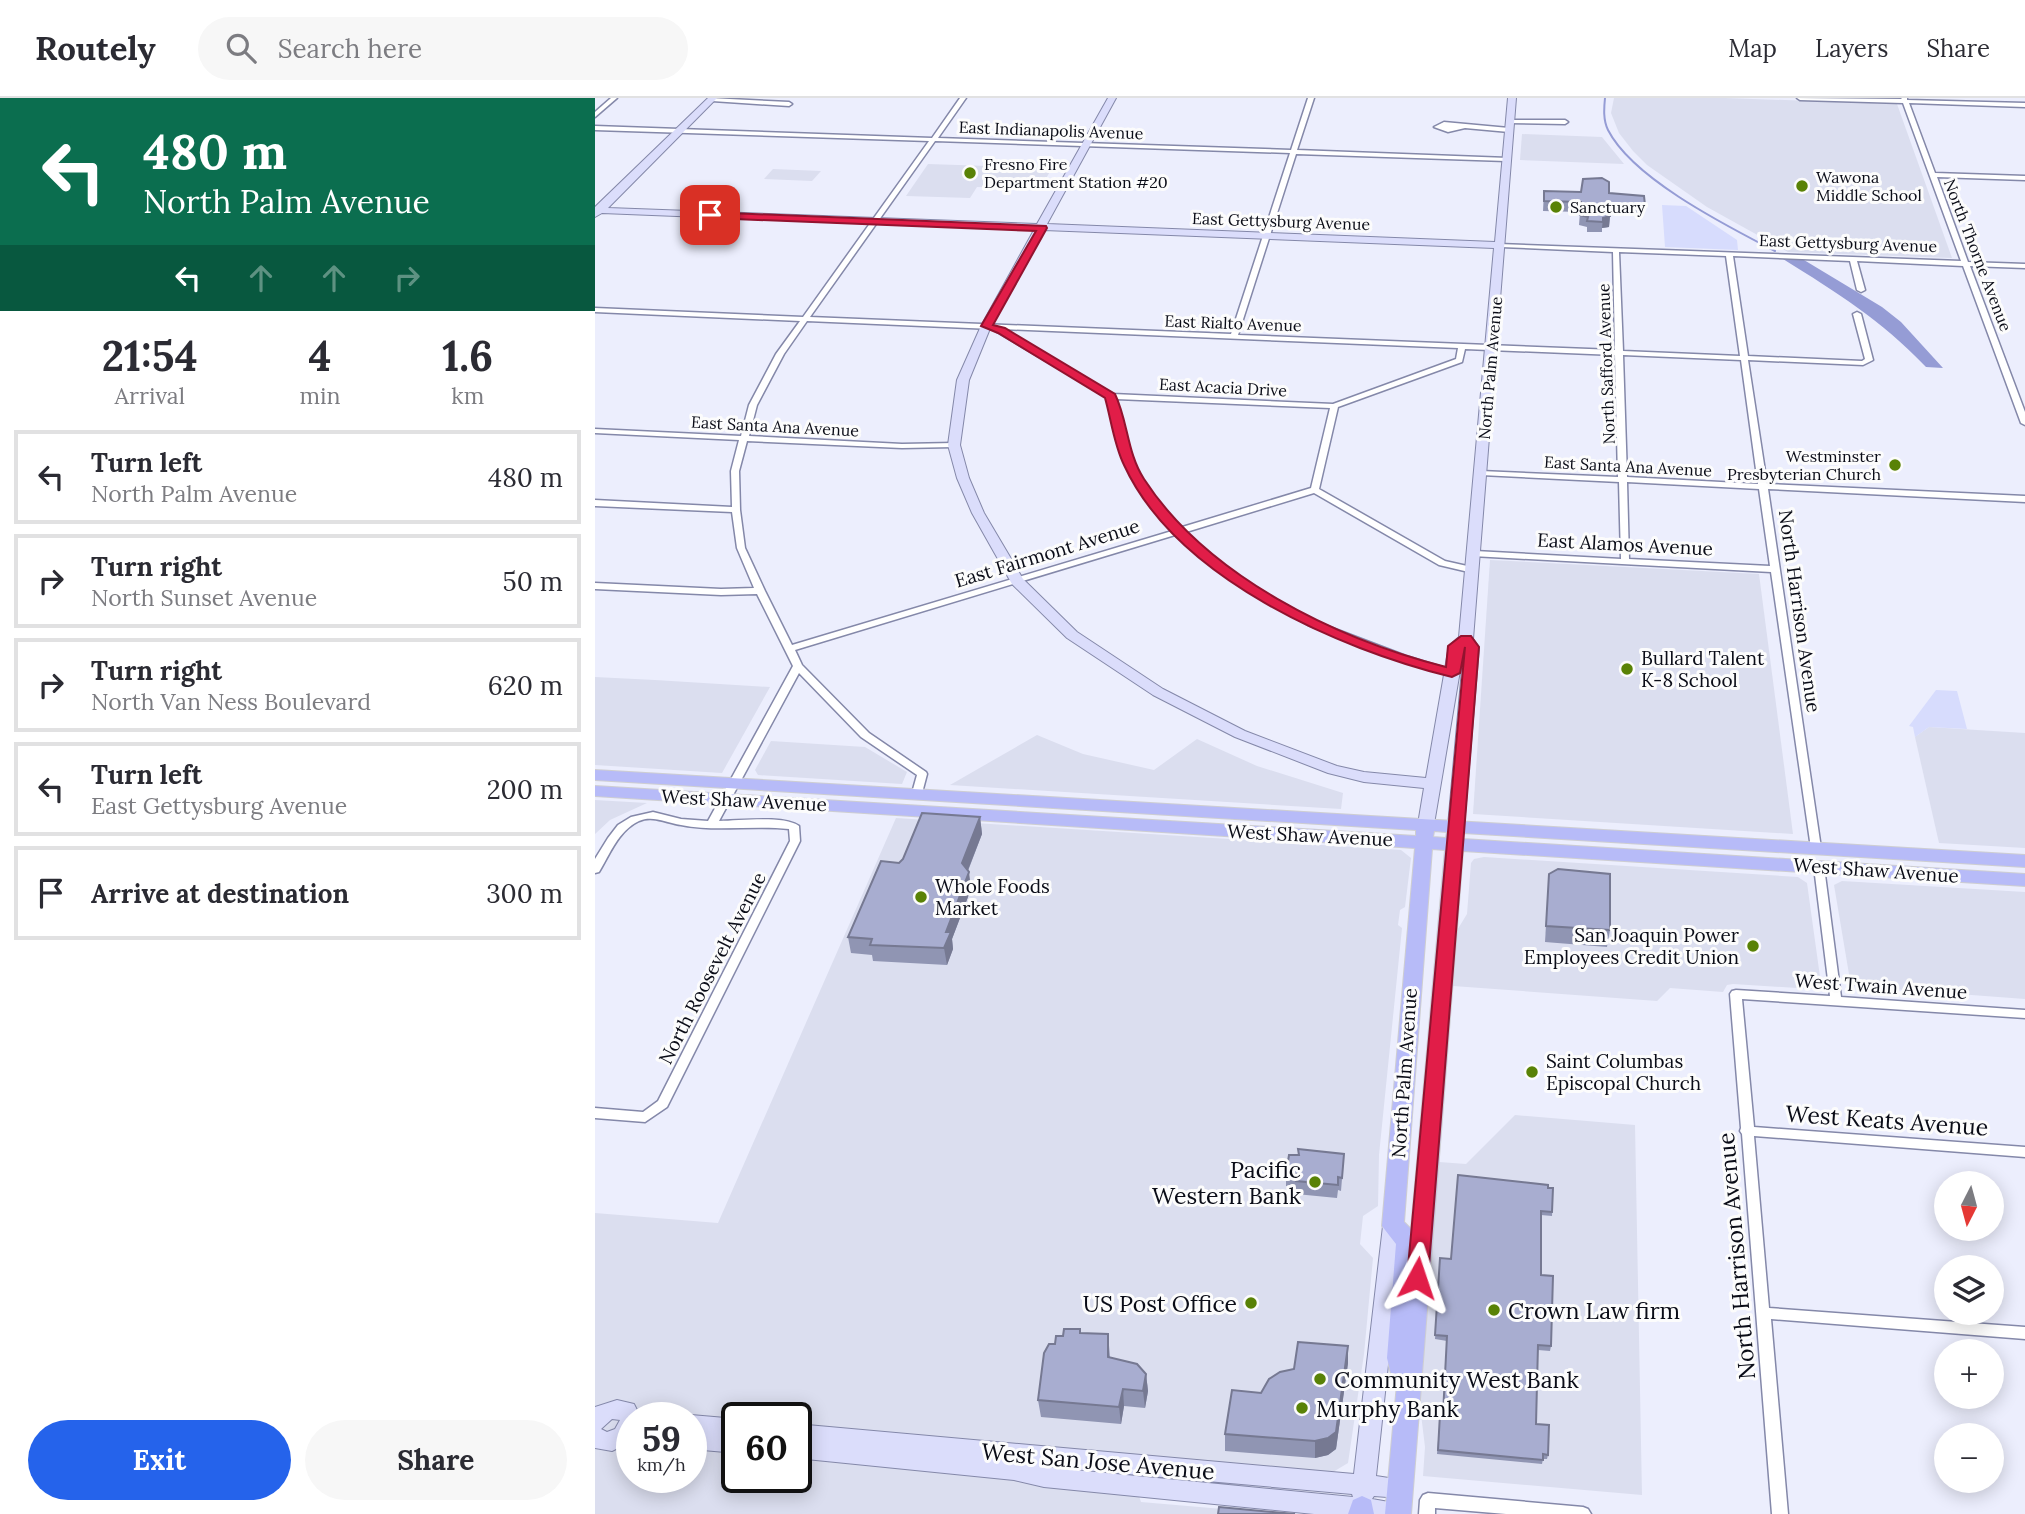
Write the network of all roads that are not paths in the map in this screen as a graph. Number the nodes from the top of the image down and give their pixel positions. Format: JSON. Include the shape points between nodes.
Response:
{"nodes":[{"id":1,"x":614,"y":98,"type":"edge"},
{"id":2,"x":963,"y":98,"type":"edge"},
{"id":3,"x":1112,"y":98,"type":"edge"},
{"id":4,"x":1311,"y":98,"type":"edge"},
{"id":5,"x":1512,"y":98,"type":"edge"},
{"id":6,"x":1800,"y":98,"type":"edge"},
{"id":7,"x":713,"y":99,"type":"edge"},
{"id":8,"x":1905,"y":100,"type":"edge"},
{"id":9,"x":789,"y":104,"type":"dead end"},
{"id":10,"x":2025,"y":105,"type":"edge"},
{"id":11,"x":595,"y":115,"type":"edge"},
{"id":12,"x":1565,"y":122,"type":"dead end"},
{"id":13,"x":1509,"y":126,"type":"junction"},
{"id":14,"x":1462,"y":127,"type":"dead end"},
{"id":15,"x":595,"y":128,"type":"edge"},
{"id":16,"x":680,"y":132,"type":"junction"},
{"id":17,"x":933,"y":140,"type":"junction"},
{"id":18,"x":1086,"y":146,"type":"junction"},
{"id":19,"x":1295,"y":152,"type":"junction"},
{"id":20,"x":1506,"y":159,"type":"junction"},
{"id":21,"x":1933,"y":175,"type":"junction"},
{"id":22,"x":2025,"y":178,"type":"edge"},
{"id":23,"x":597,"y":212,"type":"edge"},
{"id":24,"x":874,"y":222,"type":"junction"},
{"id":25,"x":1042,"y":228,"type":"junction"},
{"id":26,"x":1267,"y":236,"type":"junction"},
{"id":27,"x":1501,"y":245,"type":"junction"},
{"id":28,"x":1616,"y":250,"type":"junction"},
{"id":29,"x":1729,"y":254,"type":"junction"},
{"id":30,"x":1853,"y":259,"type":"junction"},
{"id":31,"x":1966,"y":264,"type":"junction"},
{"id":32,"x":2025,"y":266,"type":"edge"},
{"id":33,"x":1861,"y":290,"type":"dead end"},
{"id":34,"x":595,"y":310,"type":"edge"},
{"id":35,"x":1857,"y":314,"type":"dead end"},
{"id":36,"x":804,"y":318,"type":"junction"},
{"id":37,"x":986,"y":326,"type":"junction"},
{"id":38,"x":1234,"y":337,"type":"junction"},
{"id":39,"x":1462,"y":346,"type":"junction"},
{"id":40,"x":1490,"y":347,"type":"junction"},
{"id":41,"x":1620,"y":353,"type":"junction"},
{"id":42,"x":1745,"y":359,"type":"junction"},
{"id":43,"x":1111,"y":396,"type":"junction"},
{"id":44,"x":1334,"y":406,"type":"junction"},
{"id":45,"x":2025,"y":423,"type":"edge"},
{"id":46,"x":595,"y":431,"type":"edge"},
{"id":47,"x":743,"y":438,"type":"junction"},
{"id":48,"x":954,"y":445,"type":"junction"},
{"id":49,"x":1481,"y":473,"type":"junction"},
{"id":50,"x":1623,"y":480,"type":"junction"},
{"id":51,"x":1763,"y":487,"type":"junction"},
{"id":52,"x":1315,"y":490,"type":"junction"},
{"id":53,"x":2025,"y":499,"type":"edge"},
{"id":54,"x":595,"y":503,"type":"edge"},
{"id":55,"x":736,"y":510,"type":"junction"},
{"id":56,"x":1178,"y":532,"type":"junction"},
{"id":57,"x":1475,"y":554,"type":"junction"},
{"id":58,"x":1625,"y":561,"type":"junction"},
{"id":59,"x":1773,"y":569,"type":"junction"},
{"id":60,"x":1473,"y":570,"type":"junction"},
{"id":61,"x":1017,"y":581,"type":"junction"},
{"id":62,"x":595,"y":586,"type":"edge"},
{"id":63,"x":760,"y":591,"type":"junction"},
{"id":64,"x":1466,"y":639,"type":"junction"},
{"id":65,"x":789,"y":649,"type":"junction"},
{"id":66,"x":799,"y":666,"type":"junction"},
{"id":67,"x":1452,"y":673,"type":"junction"},
{"id":68,"x":595,"y":775,"type":"edge"},
{"id":69,"x":1434,"y":784,"type":"junction"},
{"id":70,"x":595,"y":791,"type":"edge"},
{"id":71,"x":729,"y":791,"type":"junction"},
{"id":72,"x":917,"y":793,"type":"junction"},
{"id":73,"x":1140,"y":807,"type":"junction"},
{"id":74,"x":1007,"y":816,"type":"junction"},
{"id":75,"x":712,"y":824,"type":"junction"},
{"id":76,"x":1425,"y":833,"type":"junction"},
{"id":77,"x":1455,"y":835,"type":"junction"},
{"id":78,"x":1817,"y":857,"type":"junction"},
{"id":79,"x":2025,"y":861,"type":"edge"},
{"id":80,"x":595,"y":869,"type":"edge"},
{"id":81,"x":2025,"y":880,"type":"edge"},
{"id":82,"x":1736,"y":994,"type":"joint"},
{"id":83,"x":1836,"y":1001,"type":"junction"},
{"id":84,"x":2025,"y":1014,"type":"edge"},
{"id":85,"x":595,"y":1113,"type":"edge"},
{"id":86,"x":1746,"y":1131,"type":"junction"},
{"id":87,"x":2025,"y":1152,"type":"edge"},
{"id":88,"x":1393,"y":1226,"type":"junction"},
{"id":89,"x":1763,"y":1312,"type":"junction"},
{"id":90,"x":2025,"y":1333,"type":"edge"},
{"id":91,"x":616,"y":1409,"type":"edge"},
{"id":92,"x":1406,"y":1413,"type":"junction"},
{"id":93,"x":595,"y":1422,"type":"edge"},
{"id":94,"x":812,"y":1436,"type":"edge"},
{"id":95,"x":595,"y":1437,"type":"edge"},
{"id":96,"x":616,"y":1437,"type":"edge"},
{"id":97,"x":812,"y":1450,"type":"edge"},
{"id":98,"x":1400,"y":1488,"type":"junction"},
{"id":99,"x":1362,"y":1502,"type":"edge"},
{"id":100,"x":1428,"y":1507,"type":"edge"},
{"id":101,"x":1398,"y":1513,"type":"edge"},
{"id":102,"x":1584,"y":1514,"type":"edge"},
{"id":103,"x":1780,"y":1514,"type":"edge"}],
"edges":[{"from":1,"to":11,"type":"street"},
{"from":2,"to":17,"type":"street"},
{"from":3,"to":18,"type":"street"},
{"from":4,"to":19,"type":"street"},
{"from":5,"to":13,"type":"street","name":"North Palm Avenue"},
{"from":6,"to":8,"type":"street"},
{"from":7,"to":9,"type":"street"},
{"from":7,"to":16,"type":"street"},
{"from":8,"to":10,"type":"street"},
{"from":8,"to":21,"type":"street","name":"North Thorne Avenue"},
{"from":12,"to":13,"type":"street"},
{"from":13,"to":14,"type":"street"},
{"from":13,"to":20,"type":"street","name":"North Palm Avenue"},
{"from":15,"to":16,"type":"street","name":"East Indianapolis Avenue"},
{"from":16,"to":17,"type":"street","name":"East Indianapolis Avenue"},
{"from":16,"to":23,"type":"street"},
{"from":17,"to":18,"type":"street","name":"East Indianapolis Avenue"},
{"from":17,"to":24,"type":"street"},
{"from":18,"to":19,"type":"street","name":"East Indianapolis Avenue"},
{"from":18,"to":25,"type":"street"},
{"from":19,"to":20,"type":"street","name":"East Indianapolis Avenue"},
{"from":19,"to":26,"type":"street"},
{"from":20,"to":27,"type":"street","name":"North Palm Avenue"},
{"from":21,"to":22,"type":"street"},
{"from":21,"to":31,"type":"street","name":"North Thorne Avenue"},
{"from":23,"to":24,"type":"street","name":"East Gettysburg Avenue"},
{"from":24,"to":25,"type":"street","name":"East Gettysburg Avenue"},
{"from":24,"to":36,"type":"street"},
{"from":25,"to":26,"type":"street","name":"East Gettysburg Avenue"},
{"from":25,"to":37,"type":"street"},
{"from":26,"to":27,"type":"street","name":"East Gettysburg Avenue"},
{"from":26,"to":38,"type":"street"},
{"from":27,"to":28,"type":"street","name":"East Gettysburg Avenue"},
{"from":27,"to":40,"type":"street","name":"North Palm Avenue"},
{"from":28,"to":29,"type":"street","name":"East Gettysburg Avenue"},
{"from":28,"to":41,"type":"street","name":"North Safford Avenue"},
{"from":29,"to":30,"type":"street","name":"East Gettysburg Avenue"},
{"from":29,"to":42,"type":"street","name":"North Harrison Avenue"},
{"from":30,"to":31,"type":"street","name":"East Gettysburg Avenue"},
{"from":30,"to":33,"type":"street"},
{"from":31,"to":32,"type":"street","name":"East Gettysburg Avenue"},
{"from":31,"to":45,"type":"street","name":"North Thorne Avenue"},
{"from":34,"to":36,"type":"street","name":"East Rialto Avenue"},
{"from":35,"to":42,"type":"street","name":"East Rialto Avenue","via":[[1869,360],[1863,363]]},
{"from":36,"to":37,"type":"street","name":"East Rialto Avenue"},
{"from":36,"to":47,"type":"street","via":[[762,384]]},
{"from":37,"to":38,"type":"street","name":"East Rialto Avenue"},
{"from":37,"to":43,"type":"street"},
{"from":37,"to":48,"type":"street","via":[[963,380]]},
{"from":38,"to":39,"type":"street","name":"East Rialto Avenue"},
{"from":39,"to":40,"type":"street","name":"East Rialto Avenue"},
{"from":39,"to":44,"type":"street","via":[[1459,360]]},
{"from":40,"to":41,"type":"street","name":"East Rialto Avenue"},
{"from":40,"to":49,"type":"street","name":"North Palm Avenue"},
{"from":41,"to":42,"type":"street","name":"East Rialto Avenue"},
{"from":41,"to":50,"type":"street","name":"North Safford Avenue"},
{"from":42,"to":51,"type":"street","name":"North Harrison Avenue"},
{"from":43,"to":44,"type":"street","name":"East Acacia Drive"},
{"from":43,"to":56,"type":"street","via":[[1129,463]]},
{"from":44,"to":52,"type":"street"},
{"from":46,"to":47,"type":"street","name":"East Santa Ana Avenue"},
{"from":47,"to":48,"type":"street","name":"East Santa Ana Avenue"},
{"from":47,"to":55,"type":"street","via":[[735,471]]},
{"from":48,"to":61,"type":"street","via":[[978,513]]},
{"from":49,"to":50,"type":"street","name":"East Santa Ana Avenue"},
{"from":49,"to":57,"type":"street","name":"North Palm Avenue"},
{"from":50,"to":51,"type":"street","name":"East Santa Ana Avenue"},
{"from":50,"to":58,"type":"street","name":"North Safford Avenue"},
{"from":51,"to":53,"type":"street","name":"East Santa Ana Avenue"},
{"from":51,"to":59,"type":"street","name":"North Harrison Avenue"},
{"from":52,"to":56,"type":"street","name":"East Fairmont Avenue"},
{"from":52,"to":60,"type":"street","via":[[1442,564]]},
{"from":54,"to":55,"type":"street"},
{"from":55,"to":63,"type":"street","via":[[741,548]]},
{"from":56,"to":61,"type":"street","name":"East Fairmont Avenue"},
{"from":56,"to":67,"type":"street","via":[[1249,588],[1294,614]]},
{"from":57,"to":58,"type":"street","name":"East Alamos Avenue"},
{"from":57,"to":60,"type":"street","name":"North Palm Avenue"},
{"from":58,"to":59,"type":"street","name":"East Alamos Avenue"},
{"from":59,"to":78,"type":"street","name":"North Harrison Avenue"},
{"from":60,"to":64,"type":"street","name":"North Palm Avenue"},
{"from":61,"to":65,"type":"street","name":"East Fairmont Avenue"},
{"from":61,"to":69,"type":"street","via":[[1072,635],[1158,692],[1219,724],[1333,770]]},
{"from":62,"to":63,"type":"street"},
{"from":63,"to":65,"type":"street"},
{"from":64,"to":67,"type":"street","name":"North Palm Avenue","via":[[1456,646]]},
{"from":64,"to":77,"type":"street","name":"North Palm Avenue","via":[[1472,647]]},
{"from":65,"to":66,"type":"street"},
{"from":66,"to":71,"type":"street"},
{"from":66,"to":72,"type":"street","via":[[865,735],[922,774]]},
{"from":67,"to":69,"type":"street","name":"North Palm Avenue"},
{"from":68,"to":71,"type":"main road","name":"West Shaw Avenue"},
{"from":69,"to":76,"type":"street","name":"North Palm Avenue"},
{"from":70,"to":71,"type":"main road","name":"West Shaw Avenue"},
{"from":71,"to":72,"type":"main road","name":"West Shaw Avenue"},
{"from":71,"to":74,"type":"main road","name":"West Shaw Avenue"},
{"from":71,"to":75,"type":"street"},
{"from":72,"to":73,"type":"main road","name":"West Shaw Avenue"},
{"from":73,"to":74,"type":"main road","via":[[1112,814],[1028,809]]},
{"from":73,"to":76,"type":"main road","name":"West Shaw Avenue"},
{"from":74,"to":76,"type":"main road","name":"West Shaw Avenue"},
{"from":75,"to":80,"type":"street","via":[[680,822],[660,814],[634,819],[615,835]]},
{"from":75,"to":85,"type":"street","name":"North Roosevelt Avenue","via":[[794,826],[796,841],[663,1104],[645,1117]]},
{"from":76,"to":77,"type":"main road","name":"West Shaw Avenue"},
{"from":76,"to":88,"type":"main road","name":"North Palm Avenue"},
{"from":77,"to":78,"type":"main road","name":"West Shaw Avenue"},
{"from":77,"to":78,"type":"main road","name":"West Shaw Avenue","via":[[1745,863]]},
{"from":77,"to":92,"type":"main road","name":"North Palm Avenue"},
{"from":78,"to":79,"type":"main road","name":"West Shaw Avenue","via":[[1887,862],[1940,856]]},
{"from":78,"to":81,"type":"main road","name":"West Shaw Avenue"},
{"from":78,"to":83,"type":"street","name":"North Harrison Avenue"},
{"from":82,"to":83,"type":"street","name":"West Twain Avenue"},
{"from":82,"to":86,"type":"street","name":"North Harrison Avenue"},
{"from":83,"to":84,"type":"street","name":"West Twain Avenue"},
{"from":86,"to":87,"type":"street","name":"West Keats Avenue"},
{"from":86,"to":89,"type":"street","name":"North Harrison Avenue"},
{"from":88,"to":92,"type":"main road","via":[[1407,1244],[1399,1358]]},
{"from":88,"to":99,"type":"street","name":"North Palm Avenue"},
{"from":89,"to":90,"type":"street"},
{"from":89,"to":103,"type":"street","name":"North Harrison Avenue"},
{"from":91,"to":93,"type":"street"},
{"from":92,"to":98,"type":"main road","name":"North Palm Avenue"},
{"from":94,"to":99,"type":"street","name":"West San Jose Avenue"},
{"from":95,"to":96,"type":"street","via":[[611,1441]]},
{"from":97,"to":99,"type":"street","via":[[1056,1478]]},
{"from":98,"to":99,"type":"street","name":"West San Jose Avenue"},
{"from":98,"to":101,"type":"main road","name":"North Palm Avenue"},
{"from":99,"to":101,"type":"street"},
{"from":100,"to":102,"type":"street"}]}
